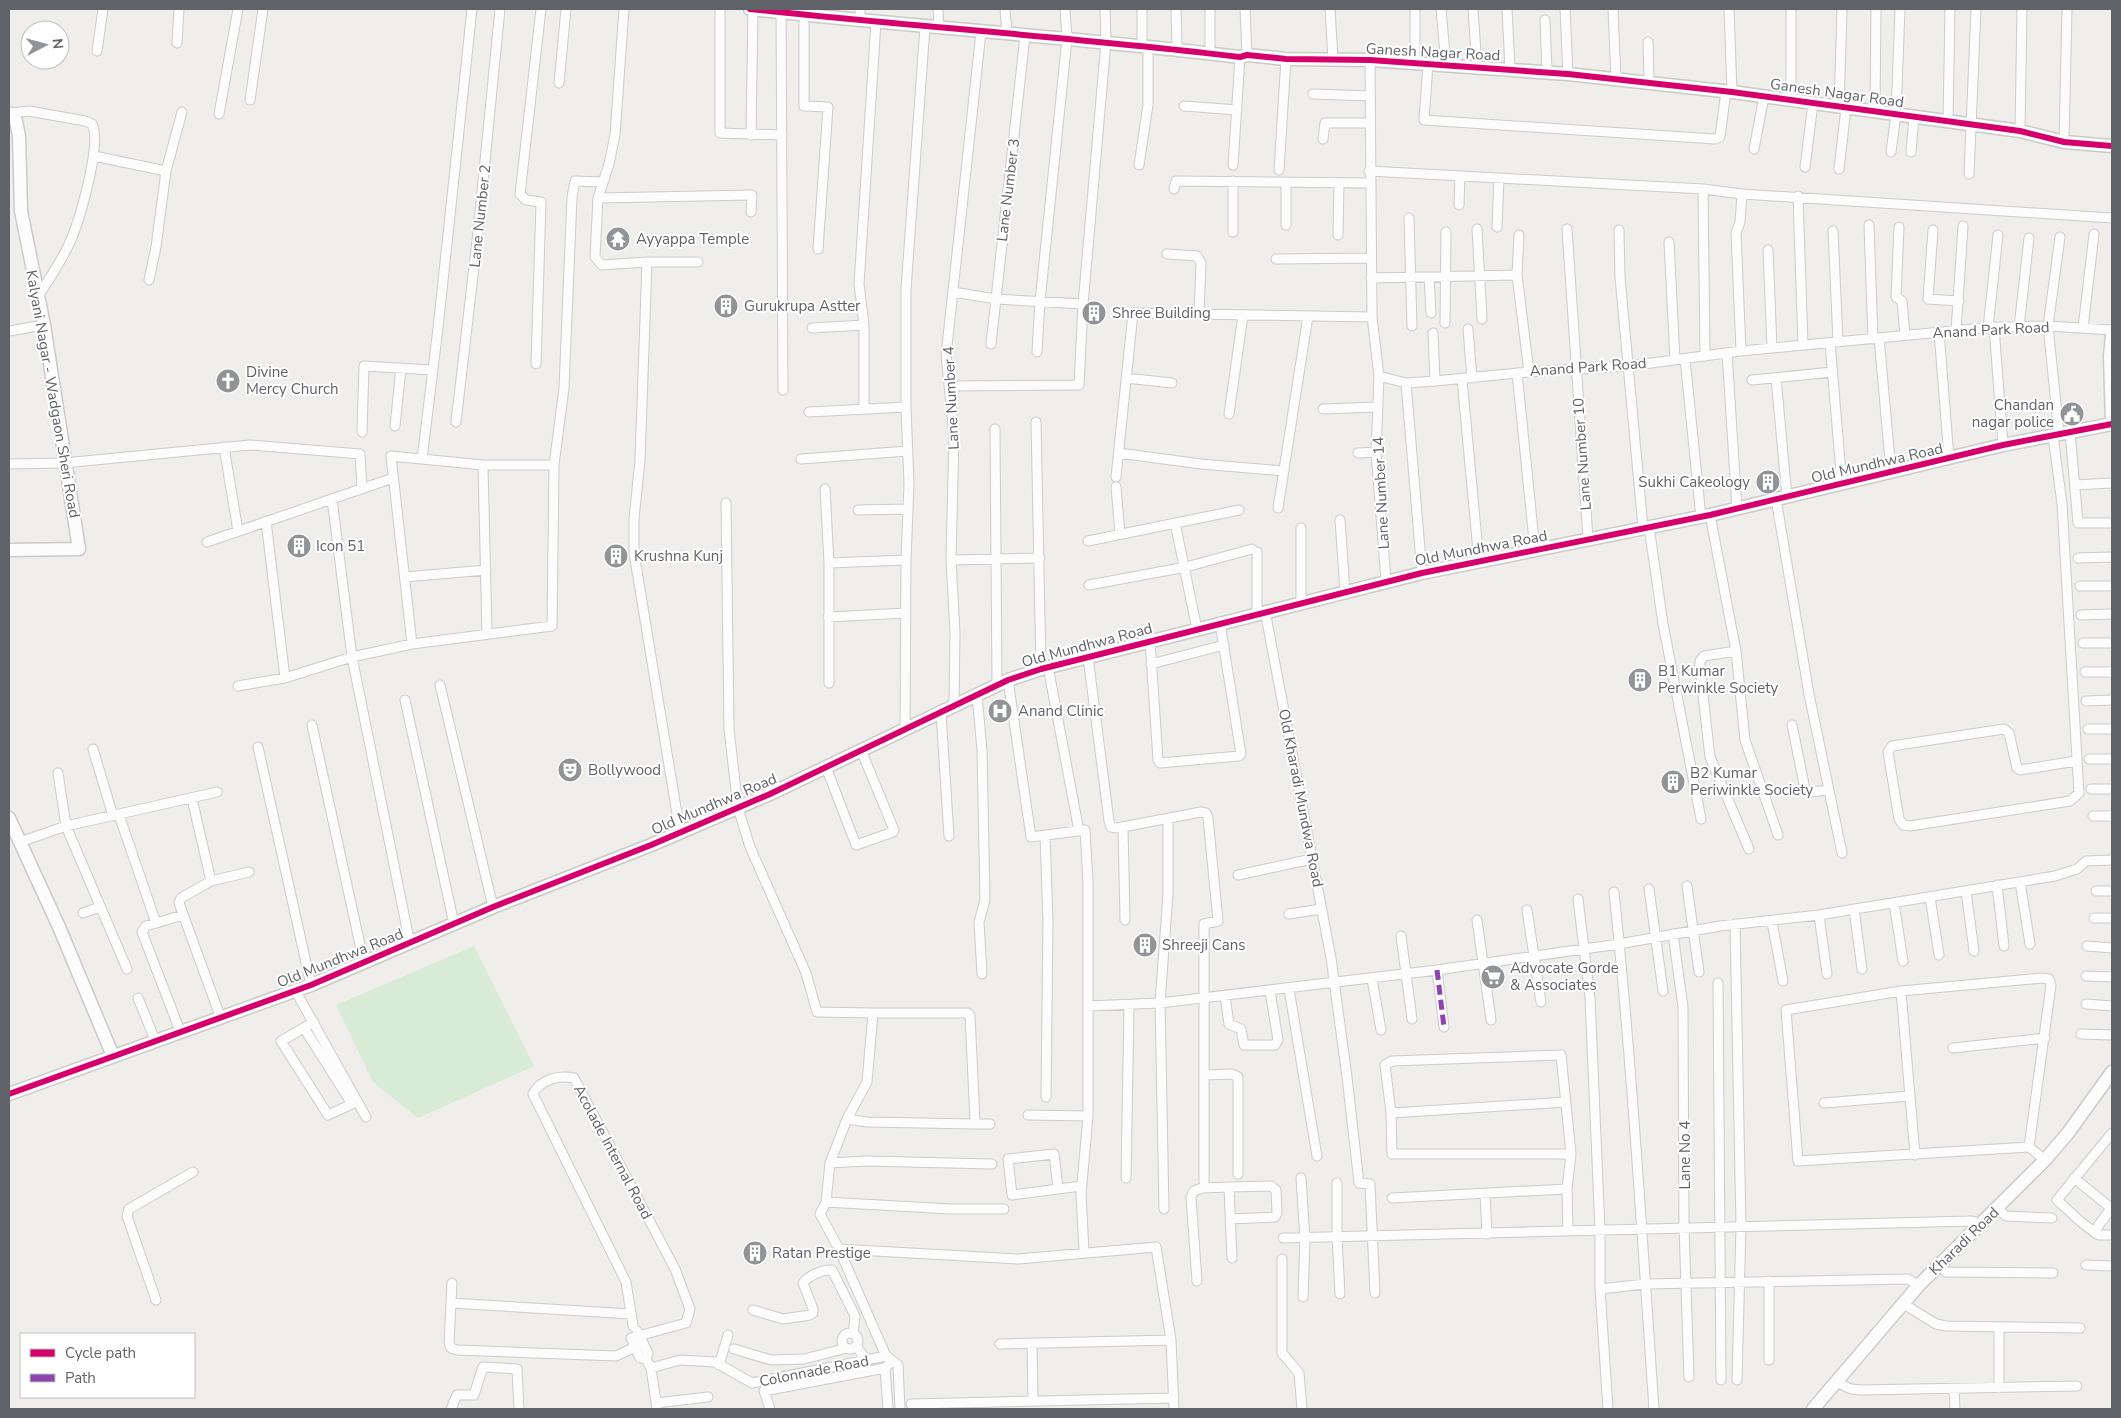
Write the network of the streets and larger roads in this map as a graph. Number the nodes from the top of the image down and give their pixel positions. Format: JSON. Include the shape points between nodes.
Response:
{"nodes":[{"id":1,"x":103,"y":9,"type":"edge"},
{"id":2,"x":179,"y":9,"type":"edge"},
{"id":3,"x":238,"y":9,"type":"edge"},
{"id":4,"x":263,"y":9,"type":"edge"},
{"id":5,"x":472,"y":9,"type":"edge"},
{"id":6,"x":500,"y":9,"type":"edge"},
{"id":7,"x":541,"y":9,"type":"edge"},
{"id":8,"x":566,"y":9,"type":"edge"},
{"id":9,"x":624,"y":9,"type":"edge"},
{"id":10,"x":720,"y":9,"type":"edge"},
{"id":11,"x":751,"y":9,"type":"edge"},
{"id":12,"x":938,"y":9,"type":"edge"},
{"id":13,"x":1005,"y":9,"type":"edge"},
{"id":14,"x":1065,"y":9,"type":"edge"},
{"id":15,"x":1104,"y":9,"type":"edge"},
{"id":16,"x":1142,"y":9,"type":"edge"},
{"id":17,"x":1176,"y":9,"type":"edge"},
{"id":18,"x":1210,"y":9,"type":"edge"},
{"id":19,"x":1245,"y":9,"type":"edge"},
{"id":20,"x":1330,"y":9,"type":"edge"},
{"id":21,"x":1415,"y":9,"type":"edge"},
{"id":22,"x":1441,"y":9,"type":"edge"},
{"id":23,"x":1473,"y":9,"type":"edge"},
{"id":24,"x":1507,"y":9,"type":"edge"},
{"id":25,"x":1565,"y":9,"type":"edge"},
{"id":26,"x":1613,"y":9,"type":"edge"},
{"id":27,"x":1729,"y":9,"type":"edge"},
{"id":28,"x":1791,"y":9,"type":"edge"},
{"id":29,"x":1842,"y":9,"type":"edge"},
{"id":30,"x":1876,"y":9,"type":"edge"},
{"id":31,"x":1900,"y":9,"type":"edge"},
{"id":32,"x":1950,"y":9,"type":"edge"},
{"id":33,"x":1976,"y":9,"type":"edge"},
{"id":34,"x":2022,"y":9,"type":"edge"},
{"id":35,"x":2067,"y":9,"type":"edge"},
{"id":36,"x":777,"y":10,"type":"edge"},
{"id":37,"x":818,"y":12,"type":"edge"},
{"id":38,"x":804,"y":14,"type":"junction"},
{"id":39,"x":860,"y":14,"type":"edge"},
{"id":40,"x":1545,"y":20,"type":"dead end"},
{"id":41,"x":876,"y":22,"type":"junction"},
{"id":42,"x":925,"y":27,"type":"junction"},
{"id":43,"x":940,"y":28,"type":"junction"},
{"id":44,"x":981,"y":32,"type":"junction"},
{"id":45,"x":1007,"y":34,"type":"junction"},
{"id":46,"x":1025,"y":36,"type":"junction"},
{"id":47,"x":1067,"y":39,"type":"junction"},
{"id":48,"x":1106,"y":42,"type":"junction"},
{"id":49,"x":1648,"y":42,"type":"dead end"},
{"id":50,"x":177,"y":43,"type":"dead end"},
{"id":51,"x":1145,"y":46,"type":"junction"},
{"id":52,"x":1177,"y":49,"type":"junction"},
{"id":53,"x":97,"y":51,"type":"dead end"},
{"id":54,"x":1210,"y":53,"type":"junction"},
{"id":55,"x":1244,"y":56,"type":"junction"},
{"id":56,"x":1286,"y":59,"type":"junction"},
{"id":57,"x":1333,"y":59,"type":"junction"},
{"id":58,"x":1370,"y":60,"type":"junction"},
{"id":59,"x":1415,"y":63,"type":"junction"},
{"id":60,"x":1428,"y":64,"type":"junction"},
{"id":61,"x":1446,"y":65,"type":"junction"},
{"id":62,"x":1477,"y":67,"type":"junction"},
{"id":63,"x":1510,"y":69,"type":"junction"},
{"id":64,"x":1547,"y":72,"type":"junction"},
{"id":65,"x":1568,"y":74,"type":"junction"},
{"id":66,"x":1616,"y":79,"type":"junction"},
{"id":67,"x":1649,"y":82,"type":"junction"},
{"id":68,"x":559,"y":83,"type":"dead end"},
{"id":69,"x":1729,"y":91,"type":"junction"},
{"id":70,"x":1313,"y":94,"type":"dead end"},
{"id":71,"x":1370,"y":96,"type":"junction"},
{"id":72,"x":1764,"y":96,"type":"junction"},
{"id":73,"x":250,"y":100,"type":"dead end"},
{"id":74,"x":1791,"y":100,"type":"junction"},
{"id":75,"x":1813,"y":103,"type":"junction"},
{"id":76,"x":1184,"y":106,"type":"dead end"},
{"id":77,"x":1842,"y":107,"type":"junction"},
{"id":78,"x":1237,"y":110,"type":"junction"},
{"id":79,"x":182,"y":112,"type":"dead end"},
{"id":80,"x":1875,"y":112,"type":"junction"},
{"id":81,"x":9,"y":113,"type":"edge"},
{"id":82,"x":219,"y":114,"type":"dead end"},
{"id":83,"x":1896,"y":114,"type":"junction"},
{"id":84,"x":1914,"y":117,"type":"junction"},
{"id":85,"x":1948,"y":121,"type":"junction"},
{"id":86,"x":1370,"y":123,"type":"junction"},
{"id":87,"x":1972,"y":126,"type":"junction"},
{"id":88,"x":2020,"y":131,"type":"junction"},
{"id":89,"x":751,"y":134,"type":"junction"},
{"id":90,"x":782,"y":135,"type":"junction"},
{"id":91,"x":1323,"y":139,"type":"dead end"},
{"id":92,"x":2064,"y":142,"type":"junction"},
{"id":93,"x":2112,"y":146,"type":"edge"},
{"id":94,"x":1754,"y":149,"type":"dead end"},
{"id":95,"x":1891,"y":152,"type":"dead end"},
{"id":96,"x":1911,"y":152,"type":"dead end"},
{"id":97,"x":94,"y":156,"type":"junction"},
{"id":98,"x":1139,"y":165,"type":"dead end"},
{"id":99,"x":1233,"y":165,"type":"dead end"},
{"id":100,"x":1805,"y":167,"type":"dead end"},
{"id":101,"x":1839,"y":169,"type":"dead end"},
{"id":102,"x":1279,"y":170,"type":"dead end"},
{"id":103,"x":166,"y":171,"type":"junction"},
{"id":104,"x":1369,"y":171,"type":"junction"},
{"id":105,"x":1969,"y":174,"type":"dead end"},
{"id":106,"x":1460,"y":176,"type":"junction"},
{"id":107,"x":1499,"y":178,"type":"junction"},
{"id":108,"x":1233,"y":181,"type":"junction"},
{"id":109,"x":602,"y":182,"type":"junction"},
{"id":110,"x":1286,"y":182,"type":"junction"},
{"id":111,"x":1339,"y":183,"type":"junction"},
{"id":112,"x":1370,"y":184,"type":"junction"},
{"id":113,"x":1174,"y":189,"type":"dead end"},
{"id":114,"x":1703,"y":189,"type":"junction"},
{"id":115,"x":1742,"y":194,"type":"junction"},
{"id":116,"x":1798,"y":196,"type":"junction"},
{"id":117,"x":598,"y":198,"type":"junction"},
{"id":118,"x":1459,"y":206,"type":"dead end"},
{"id":119,"x":751,"y":212,"type":"dead end"},
{"id":120,"x":1409,"y":218,"type":"dead end"},
{"id":121,"x":2112,"y":218,"type":"edge"},
{"id":122,"x":1286,"y":225,"type":"dead end"},
{"id":123,"x":1869,"y":225,"type":"dead end"},
{"id":124,"x":1963,"y":226,"type":"dead end"},
{"id":125,"x":1899,"y":227,"type":"dead end"},
{"id":126,"x":1497,"y":228,"type":"dead end"},
{"id":127,"x":1477,"y":229,"type":"dead end"},
{"id":128,"x":1567,"y":229,"type":"dead end"},
{"id":129,"x":1620,"y":230,"type":"dead end"},
{"id":130,"x":1933,"y":230,"type":"dead end"},
{"id":131,"x":1833,"y":231,"type":"dead end"},
{"id":132,"x":1233,"y":232,"type":"dead end"},
{"id":133,"x":1446,"y":232,"type":"dead end"},
{"id":134,"x":2094,"y":234,"type":"dead end"},
{"id":135,"x":1338,"y":235,"type":"dead end"},
{"id":136,"x":1519,"y":235,"type":"dead end"},
{"id":137,"x":1998,"y":235,"type":"dead end"},
{"id":138,"x":2060,"y":237,"type":"dead end"},
{"id":139,"x":2029,"y":238,"type":"dead end"},
{"id":140,"x":1669,"y":242,"type":"dead end"},
{"id":141,"x":818,"y":249,"type":"dead end"},
{"id":142,"x":1768,"y":250,"type":"dead end"},
{"id":143,"x":1167,"y":254,"type":"dead end"},
{"id":144,"x":1370,"y":258,"type":"junction"},
{"id":145,"x":1276,"y":259,"type":"dead end"},
{"id":146,"x":647,"y":262,"type":"junction"},
{"id":147,"x":698,"y":262,"type":"dead end"},
{"id":148,"x":1517,"y":275,"type":"junction"},
{"id":149,"x":1447,"y":276,"type":"junction"},
{"id":150,"x":1480,"y":276,"type":"junction"},
{"id":151,"x":1409,"y":277,"type":"junction"},
{"id":152,"x":1429,"y":277,"type":"junction"},
{"id":153,"x":1371,"y":278,"type":"junction"},
{"id":154,"x":149,"y":280,"type":"dead end"},
{"id":155,"x":953,"y":292,"type":"junction"},
{"id":156,"x":39,"y":295,"type":"junction"},
{"id":157,"x":996,"y":298,"type":"junction"},
{"id":158,"x":1040,"y":301,"type":"junction"},
{"id":159,"x":1959,"y":301,"type":"junction"},
{"id":160,"x":1083,"y":304,"type":"junction"},
{"id":161,"x":1431,"y":313,"type":"dead end"},
{"id":162,"x":1199,"y":314,"type":"junction"},
{"id":163,"x":1243,"y":315,"type":"junction"},
{"id":164,"x":1308,"y":316,"type":"junction"},
{"id":165,"x":1372,"y":317,"type":"junction"},
{"id":166,"x":1482,"y":319,"type":"dead end"},
{"id":167,"x":1445,"y":323,"type":"dead end"},
{"id":168,"x":44,"y":325,"type":"junction"},
{"id":169,"x":864,"y":325,"type":"junction"},
{"id":170,"x":1412,"y":326,"type":"dead end"},
{"id":171,"x":2048,"y":326,"type":"junction"},
{"id":172,"x":1991,"y":327,"type":"junction"},
{"id":173,"x":2019,"y":327,"type":"junction"},
{"id":174,"x":812,"y":328,"type":"dead end"},
{"id":175,"x":2083,"y":328,"type":"junction"},
{"id":176,"x":1468,"y":329,"type":"dead end"},
{"id":177,"x":1956,"y":330,"type":"junction"},
{"id":178,"x":2112,"y":330,"type":"edge"},
{"id":179,"x":9,"y":331,"type":"edge"},
{"id":180,"x":1939,"y":332,"type":"junction"},
{"id":181,"x":1433,"y":333,"type":"dead end"},
{"id":182,"x":1905,"y":336,"type":"junction"},
{"id":183,"x":2112,"y":336,"type":"edge"},
{"id":184,"x":1876,"y":338,"type":"junction"},
{"id":185,"x":1834,"y":343,"type":"junction"},
{"id":186,"x":991,"y":344,"type":"dead end"},
{"id":187,"x":1803,"y":345,"type":"junction"},
{"id":188,"x":1772,"y":348,"type":"junction"},
{"id":189,"x":1741,"y":351,"type":"junction"},
{"id":190,"x":1037,"y":352,"type":"dead end"},
{"id":191,"x":1726,"y":353,"type":"junction"},
{"id":192,"x":2111,"y":353,"type":"edge"},
{"id":193,"x":1705,"y":356,"type":"junction"},
{"id":194,"x":1680,"y":360,"type":"junction"},
{"id":195,"x":536,"y":364,"type":"dead end"},
{"id":196,"x":1630,"y":366,"type":"junction"},
{"id":197,"x":401,"y":368,"type":"junction"},
{"id":198,"x":1575,"y":369,"type":"junction"},
{"id":199,"x":432,"y":370,"type":"junction"},
{"id":200,"x":1529,"y":372,"type":"junction"},
{"id":201,"x":1832,"y":372,"type":"junction"},
{"id":202,"x":1517,"y":373,"type":"junction"},
{"id":203,"x":1380,"y":376,"type":"junction"},
{"id":204,"x":1126,"y":378,"type":"junction"},
{"id":205,"x":1467,"y":378,"type":"junction"},
{"id":206,"x":1776,"y":378,"type":"junction"},
{"id":207,"x":1752,"y":380,"type":"dead end"},
{"id":208,"x":1435,"y":381,"type":"junction"},
{"id":209,"x":1172,"y":383,"type":"dead end"},
{"id":210,"x":1406,"y":383,"type":"junction"},
{"id":211,"x":949,"y":386,"type":"junction"},
{"id":212,"x":783,"y":390,"type":"dead end"},
{"id":213,"x":906,"y":407,"type":"junction"},
{"id":214,"x":1378,"y":407,"type":"junction"},
{"id":215,"x":864,"y":409,"type":"junction"},
{"id":216,"x":1323,"y":409,"type":"dead end"},
{"id":217,"x":809,"y":412,"type":"dead end"},
{"id":218,"x":1229,"y":414,"type":"dead end"},
{"id":219,"x":456,"y":422,"type":"dead end"},
{"id":220,"x":1036,"y":422,"type":"dead end"},
{"id":221,"x":2112,"y":424,"type":"edge"},
{"id":222,"x":395,"y":426,"type":"dead end"},
{"id":223,"x":995,"y":429,"type":"dead end"},
{"id":224,"x":362,"y":432,"type":"dead end"},
{"id":225,"x":2061,"y":434,"type":"junction"},
{"id":226,"x":2004,"y":445,"type":"junction"},
{"id":227,"x":224,"y":447,"type":"junction"},
{"id":228,"x":908,"y":451,"type":"junction"},
{"id":229,"x":1119,"y":452,"type":"junction"},
{"id":230,"x":1376,"y":452,"type":"junction"},
{"id":231,"x":1358,"y":453,"type":"dead end"},
{"id":232,"x":1949,"y":458,"type":"junction"},
{"id":233,"x":422,"y":459,"type":"junction"},
{"id":234,"x":801,"y":459,"type":"dead end"},
{"id":235,"x":64,"y":463,"type":"junction"},
{"id":236,"x":9,"y":464,"type":"edge"},
{"id":237,"x":483,"y":465,"type":"junction"},
{"id":238,"x":554,"y":466,"type":"junction"},
{"id":239,"x":1284,"y":471,"type":"junction"},
{"id":240,"x":1891,"y":472,"type":"junction"},
{"id":241,"x":1116,"y":476,"type":"dead end"},
{"id":242,"x":393,"y":478,"type":"junction"},
{"id":243,"x":2112,"y":483,"type":"edge"},
{"id":244,"x":1842,"y":484,"type":"junction"},
{"id":245,"x":2075,"y":485,"type":"junction"},
{"id":246,"x":1116,"y":487,"type":"dead end"},
{"id":247,"x":362,"y":488,"type":"junction"},
{"id":248,"x":825,"y":489,"type":"dead end"},
{"id":249,"x":1782,"y":498,"type":"junction"},
{"id":250,"x":332,"y":499,"type":"junction"},
{"id":251,"x":726,"y":503,"type":"dead end"},
{"id":252,"x":1278,"y":508,"type":"dead end"},
{"id":253,"x":1737,"y":508,"type":"junction"},
{"id":254,"x":908,"y":509,"type":"junction"},
{"id":255,"x":858,"y":510,"type":"dead end"},
{"id":256,"x":1239,"y":510,"type":"dead end"},
{"id":257,"x":1706,"y":516,"type":"junction"},
{"id":258,"x":1340,"y":520,"type":"dead end"},
{"id":259,"x":266,"y":522,"type":"junction"},
{"id":260,"x":1175,"y":523,"type":"junction"},
{"id":261,"x":2112,"y":523,"type":"edge"},
{"id":262,"x":1301,"y":528,"type":"dead end"},
{"id":263,"x":1646,"y":528,"type":"junction"},
{"id":264,"x":238,"y":531,"type":"junction"},
{"id":265,"x":1120,"y":534,"type":"junction"},
{"id":266,"x":1588,"y":540,"type":"junction"},
{"id":267,"x":1088,"y":541,"type":"dead end"},
{"id":268,"x":207,"y":542,"type":"dead end"},
{"id":269,"x":9,"y":550,"type":"edge"},
{"id":270,"x":1535,"y":550,"type":"junction"},
{"id":271,"x":2112,"y":557,"type":"edge"},
{"id":272,"x":1040,"y":558,"type":"junction"},
{"id":273,"x":2078,"y":558,"type":"dead end"},
{"id":274,"x":996,"y":559,"type":"junction"},
{"id":275,"x":906,"y":560,"type":"junction"},
{"id":276,"x":951,"y":560,"type":"junction"},
{"id":277,"x":1479,"y":562,"type":"junction"},
{"id":278,"x":829,"y":563,"type":"junction"},
{"id":279,"x":1186,"y":567,"type":"junction"},
{"id":280,"x":486,"y":570,"type":"junction"},
{"id":281,"x":1422,"y":572,"type":"junction"},
{"id":282,"x":404,"y":578,"type":"junction"},
{"id":283,"x":1386,"y":581,"type":"junction"},
{"id":284,"x":1090,"y":585,"type":"dead end"},
{"id":285,"x":2080,"y":586,"type":"dead end"},
{"id":286,"x":2112,"y":586,"type":"edge"},
{"id":287,"x":1345,"y":591,"type":"junction"},
{"id":288,"x":1301,"y":602,"type":"junction"},
{"id":289,"x":1261,"y":612,"type":"junction"},
{"id":290,"x":906,"y":613,"type":"junction"},
{"id":291,"x":2112,"y":614,"type":"edge"},
{"id":292,"x":2081,"y":615,"type":"dead end"},
{"id":293,"x":828,"y":617,"type":"junction"},
{"id":294,"x":1220,"y":623,"type":"junction"},
{"id":295,"x":1197,"y":629,"type":"junction"},
{"id":296,"x":487,"y":634,"type":"junction"},
{"id":297,"x":1150,"y":641,"type":"junction"},
{"id":298,"x":2083,"y":643,"type":"dead end"},
{"id":299,"x":2112,"y":643,"type":"edge"},
{"id":300,"x":412,"y":644,"type":"junction"},
{"id":301,"x":1224,"y":645,"type":"junction"},
{"id":302,"x":1736,"y":651,"type":"junction"},
{"id":303,"x":1088,"y":656,"type":"junction"},
{"id":304,"x":352,"y":657,"type":"junction"},
{"id":305,"x":1151,"y":664,"type":"junction"},
{"id":306,"x":1045,"y":668,"type":"junction"},
{"id":307,"x":2085,"y":672,"type":"dead end"},
{"id":308,"x":2112,"y":672,"type":"edge"},
{"id":309,"x":285,"y":678,"type":"junction"},
{"id":310,"x":829,"y":683,"type":"dead end"},
{"id":311,"x":1003,"y":683,"type":"junction"},
{"id":312,"x":238,"y":686,"type":"dead end"},
{"id":313,"x":440,"y":686,"type":"dead end"},
{"id":314,"x":977,"y":695,"type":"junction"},
{"id":315,"x":404,"y":700,"type":"dead end"},
{"id":316,"x":2112,"y":700,"type":"edge"},
{"id":317,"x":2086,"y":701,"type":"dead end"},
{"id":318,"x":954,"y":706,"type":"junction"},
{"id":319,"x":941,"y":713,"type":"junction"},
{"id":320,"x":312,"y":725,"type":"dead end"},
{"id":321,"x":1792,"y":725,"type":"dead end"},
{"id":322,"x":2088,"y":729,"type":"dead end"},
{"id":323,"x":2112,"y":729,"type":"edge"},
{"id":324,"x":904,"y":730,"type":"junction"},
{"id":325,"x":258,"y":747,"type":"dead end"},
{"id":326,"x":93,"y":749,"type":"dead end"},
{"id":327,"x":861,"y":750,"type":"junction"},
{"id":328,"x":2089,"y":759,"type":"dead end"},
{"id":329,"x":2112,"y":759,"type":"edge"},
{"id":330,"x":2076,"y":762,"type":"junction"},
{"id":331,"x":826,"y":767,"type":"junction"},
{"id":332,"x":58,"y":773,"type":"dead end"},
{"id":333,"x":2091,"y":789,"type":"dead end"},
{"id":334,"x":2112,"y":789,"type":"edge"},
{"id":335,"x":1829,"y":790,"type":"junction"},
{"id":336,"x":217,"y":792,"type":"dead end"},
{"id":337,"x":192,"y":799,"type":"junction"},
{"id":338,"x":738,"y":808,"type":"junction"},
{"id":339,"x":116,"y":816,"type":"junction"},
{"id":340,"x":2093,"y":816,"type":"dead end"},
{"id":341,"x":2112,"y":816,"type":"edge"},
{"id":342,"x":9,"y":818,"type":"edge"},
{"id":343,"x":1168,"y":819,"type":"junction"},
{"id":344,"x":1701,"y":819,"type":"dead end"},
{"id":345,"x":66,"y":826,"type":"junction"},
{"id":346,"x":1123,"y":827,"type":"junction"},
{"id":347,"x":1079,"y":831,"type":"junction"},
{"id":348,"x":680,"y":832,"type":"junction"},
{"id":349,"x":1045,"y":835,"type":"junction"},
{"id":350,"x":1778,"y":835,"type":"dead end"},
{"id":351,"x":949,"y":836,"type":"dead end"},
{"id":352,"x":20,"y":842,"type":"junction"},
{"id":353,"x":1749,"y":848,"type":"dead end"},
{"id":354,"x":1842,"y":853,"type":"dead end"},
{"id":355,"x":1312,"y":859,"type":"junction"},
{"id":356,"x":2112,"y":860,"type":"edge"},
{"id":357,"x":250,"y":872,"type":"dead end"},
{"id":358,"x":1238,"y":875,"type":"dead end"},
{"id":359,"x":212,"y":880,"type":"junction"},
{"id":360,"x":2020,"y":882,"type":"junction"},
{"id":361,"x":1688,"y":886,"type":"dead end"},
{"id":362,"x":1997,"y":886,"type":"junction"},
{"id":363,"x":1649,"y":889,"type":"dead end"},
{"id":364,"x":1966,"y":891,"type":"junction"},
{"id":365,"x":2096,"y":891,"type":"dead end"},
{"id":366,"x":2112,"y":891,"type":"edge"},
{"id":367,"x":1614,"y":892,"type":"dead end"},
{"id":368,"x":1930,"y":897,"type":"junction"},
{"id":369,"x":1578,"y":899,"type":"dead end"},
{"id":370,"x":1894,"y":903,"type":"junction"},
{"id":371,"x":100,"y":907,"type":"junction"},
{"id":372,"x":493,"y":907,"type":"junction"},
{"id":373,"x":1321,"y":909,"type":"junction"},
{"id":374,"x":1854,"y":909,"type":"junction"},
{"id":375,"x":1527,"y":910,"type":"dead end"},
{"id":376,"x":83,"y":913,"type":"dead end"},
{"id":377,"x":1289,"y":914,"type":"dead end"},
{"id":378,"x":183,"y":915,"type":"junction"},
{"id":379,"x":1819,"y":915,"type":"junction"},
{"id":380,"x":2094,"y":918,"type":"dead end"},
{"id":381,"x":2112,"y":918,"type":"edge"},
{"id":382,"x":1125,"y":920,"type":"dead end"},
{"id":383,"x":1477,"y":920,"type":"dead end"},
{"id":384,"x":1772,"y":922,"type":"junction"},
{"id":385,"x":156,"y":923,"type":"junction"},
{"id":386,"x":454,"y":924,"type":"junction"},
{"id":387,"x":1735,"y":924,"type":"junction"},
{"id":388,"x":1693,"y":931,"type":"junction"},
{"id":389,"x":1673,"y":934,"type":"junction"},
{"id":390,"x":1401,"y":936,"type":"dead end"},
{"id":391,"x":1655,"y":937,"type":"junction"},
{"id":392,"x":410,"y":944,"type":"junction"},
{"id":393,"x":1619,"y":944,"type":"junction"},
{"id":394,"x":2030,"y":944,"type":"dead end"},
{"id":395,"x":2004,"y":946,"type":"dead end"},
{"id":396,"x":2087,"y":946,"type":"dead end"},
{"id":397,"x":1584,"y":948,"type":"junction"},
{"id":398,"x":2112,"y":948,"type":"edge"},
{"id":399,"x":1974,"y":951,"type":"dead end"},
{"id":400,"x":1534,"y":955,"type":"junction"},
{"id":401,"x":1939,"y":955,"type":"dead end"},
{"id":402,"x":1903,"y":961,"type":"dead end"},
{"id":403,"x":364,"y":963,"type":"junction"},
{"id":404,"x":1482,"y":963,"type":"junction"},
{"id":405,"x":127,"y":969,"type":"dead end"},
{"id":406,"x":1862,"y":969,"type":"dead end"},
{"id":407,"x":1438,"y":970,"type":"junction"},
{"id":408,"x":1699,"y":972,"type":"dead end"},
{"id":409,"x":982,"y":974,"type":"dead end"},
{"id":410,"x":1828,"y":974,"type":"dead end"},
{"id":411,"x":1406,"y":975,"type":"junction"},
{"id":412,"x":2086,"y":976,"type":"dead end"},
{"id":413,"x":2112,"y":977,"type":"edge"},
{"id":414,"x":1372,"y":979,"type":"junction"},
{"id":415,"x":1783,"y":981,"type":"dead end"},
{"id":416,"x":1718,"y":983,"type":"dead end"},
{"id":417,"x":1334,"y":984,"type":"junction"},
{"id":418,"x":311,"y":985,"type":"junction"},
{"id":419,"x":296,"y":990,"type":"junction"},
{"id":420,"x":1289,"y":990,"type":"junction"},
{"id":421,"x":1270,"y":991,"type":"junction"},
{"id":422,"x":1663,"y":991,"type":"dead end"},
{"id":423,"x":1901,"y":991,"type":"junction"},
{"id":424,"x":1225,"y":996,"type":"junction"},
{"id":425,"x":138,"y":998,"type":"dead end"},
{"id":426,"x":1204,"y":998,"type":"junction"},
{"id":427,"x":1541,"y":1002,"type":"dead end"},
{"id":428,"x":1160,"y":1003,"type":"junction"},
{"id":429,"x":1129,"y":1004,"type":"junction"},
{"id":430,"x":2086,"y":1004,"type":"dead end"},
{"id":431,"x":1088,"y":1006,"type":"junction"},
{"id":432,"x":2112,"y":1006,"type":"edge"},
{"id":433,"x":874,"y":1013,"type":"junction"},
{"id":434,"x":220,"y":1016,"type":"junction"},
{"id":435,"x":1412,"y":1019,"type":"dead end"},
{"id":436,"x":1490,"y":1020,"type":"dead end"},
{"id":437,"x":314,"y":1022,"type":"junction"},
{"id":438,"x":1444,"y":1027,"type":"dead end"},
{"id":439,"x":304,"y":1028,"type":"junction"},
{"id":440,"x":1380,"y":1030,"type":"dead end"},
{"id":441,"x":180,"y":1031,"type":"junction"},
{"id":442,"x":2081,"y":1034,"type":"dead end"},
{"id":443,"x":2112,"y":1035,"type":"edge"},
{"id":444,"x":2045,"y":1038,"type":"junction"},
{"id":445,"x":156,"y":1040,"type":"junction"},
{"id":446,"x":1953,"y":1048,"type":"dead end"},
{"id":447,"x":113,"y":1056,"type":"junction"},
{"id":448,"x":1204,"y":1075,"type":"junction"},
{"id":449,"x":2110,"y":1078,"type":"edge"},
{"id":450,"x":9,"y":1094,"type":"edge"},
{"id":451,"x":1908,"y":1096,"type":"junction"},
{"id":452,"x":1046,"y":1097,"type":"dead end"},
{"id":453,"x":1566,"y":1102,"type":"junction"},
{"id":454,"x":1824,"y":1103,"type":"dead end"},
{"id":455,"x":1391,"y":1113,"type":"junction"},
{"id":456,"x":1028,"y":1115,"type":"dead end"},
{"id":457,"x":1088,"y":1116,"type":"junction"},
{"id":458,"x":366,"y":1117,"type":"dead end"},
{"id":459,"x":846,"y":1119,"type":"junction"},
{"id":460,"x":974,"y":1124,"type":"junction"},
{"id":461,"x":990,"y":1124,"type":"dead end"},
{"id":462,"x":2112,"y":1133,"type":"edge"},
{"id":463,"x":2029,"y":1147,"type":"junction"},
{"id":464,"x":1571,"y":1154,"type":"junction"},
{"id":465,"x":1915,"y":1155,"type":"junction"},
{"id":466,"x":1317,"y":1156,"type":"dead end"},
{"id":467,"x":2046,"y":1160,"type":"junction"},
{"id":468,"x":830,"y":1163,"type":"junction"},
{"id":469,"x":992,"y":1164,"type":"dead end"},
{"id":470,"x":193,"y":1172,"type":"dead end"},
{"id":471,"x":1238,"y":1174,"type":"dead end"},
{"id":472,"x":1126,"y":1178,"type":"dead end"},
{"id":473,"x":1301,"y":1178,"type":"dead end"},
{"id":474,"x":2074,"y":1178,"type":"junction"},
{"id":475,"x":1204,"y":1181,"type":"dead end"},
{"id":476,"x":1337,"y":1183,"type":"dead end"},
{"id":477,"x":1081,"y":1186,"type":"junction"},
{"id":478,"x":1228,"y":1187,"type":"junction"},
{"id":479,"x":1058,"y":1188,"type":"junction"},
{"id":480,"x":1567,"y":1189,"type":"junction"},
{"id":481,"x":1485,"y":1194,"type":"junction"},
{"id":482,"x":1392,"y":1198,"type":"dead end"},
{"id":483,"x":826,"y":1202,"type":"junction"},
{"id":484,"x":1997,"y":1208,"type":"junction"},
{"id":485,"x":2112,"y":1208,"type":"edge"},
{"id":486,"x":1004,"y":1209,"type":"dead end"},
{"id":487,"x":1164,"y":1209,"type":"dead end"},
{"id":488,"x":2052,"y":1218,"type":"dead end"},
{"id":489,"x":1230,"y":1219,"type":"junction"},
{"id":490,"x":1981,"y":1224,"type":"junction"},
{"id":491,"x":1719,"y":1226,"type":"junction"},
{"id":492,"x":1741,"y":1226,"type":"junction"},
{"id":493,"x":1684,"y":1227,"type":"junction"},
{"id":494,"x":1641,"y":1228,"type":"junction"},
{"id":495,"x":1600,"y":1230,"type":"junction"},
{"id":496,"x":1568,"y":1231,"type":"junction"},
{"id":497,"x":1487,"y":1234,"type":"junction"},
{"id":498,"x":2097,"y":1234,"type":"junction"},
{"id":499,"x":2112,"y":1235,"type":"edge"},
{"id":500,"x":1337,"y":1237,"type":"junction"},
{"id":501,"x":1373,"y":1237,"type":"junction"},
{"id":502,"x":1283,"y":1238,"type":"dead end"},
{"id":503,"x":1305,"y":1239,"type":"junction"},
{"id":504,"x":839,"y":1248,"type":"junction"},
{"id":505,"x":1084,"y":1251,"type":"junction"},
{"id":506,"x":1232,"y":1258,"type":"dead end"},
{"id":507,"x":1282,"y":1259,"type":"dead end"},
{"id":508,"x":1939,"y":1265,"type":"junction"},
{"id":509,"x":2086,"y":1265,"type":"dead end"},
{"id":510,"x":2112,"y":1266,"type":"edge"},
{"id":511,"x":2053,"y":1273,"type":"dead end"},
{"id":512,"x":1197,"y":1281,"type":"dead end"},
{"id":513,"x":1768,"y":1281,"type":"junction"},
{"id":514,"x":1720,"y":1282,"type":"junction"},
{"id":515,"x":1741,"y":1282,"type":"junction"},
{"id":516,"x":452,"y":1283,"type":"dead end"},
{"id":517,"x":1686,"y":1283,"type":"junction"},
{"id":518,"x":1645,"y":1284,"type":"junction"},
{"id":519,"x":1919,"y":1285,"type":"junction"},
{"id":520,"x":1600,"y":1289,"type":"junction"},
{"id":521,"x":1375,"y":1293,"type":"dead end"},
{"id":522,"x":1340,"y":1294,"type":"dead end"},
{"id":523,"x":1303,"y":1297,"type":"dead end"},
{"id":524,"x":156,"y":1300,"type":"dead end"},
{"id":525,"x":451,"y":1303,"type":"junction"},
{"id":526,"x":1902,"y":1303,"type":"junction"},
{"id":527,"x":754,"y":1310,"type":"dead end"},
{"id":528,"x":631,"y":1314,"type":"junction"},
{"id":529,"x":633,"y":1326,"type":"junction"},
{"id":530,"x":1998,"y":1328,"type":"junction"},
{"id":531,"x":2080,"y":1328,"type":"dead end"},
{"id":532,"x":640,"y":1334,"type":"junction"},
{"id":533,"x":853,"y":1334,"type":"junction"},
{"id":534,"x":728,"y":1335,"type":"dead end"},
{"id":535,"x":631,"y":1338,"type":"junction"},
{"id":536,"x":1171,"y":1340,"type":"junction"},
{"id":537,"x":1000,"y":1344,"type":"dead end"},
{"id":538,"x":1032,"y":1344,"type":"junction"},
{"id":539,"x":635,"y":1347,"type":"junction"},
{"id":540,"x":852,"y":1347,"type":"junction"},
{"id":541,"x":734,"y":1349,"type":"dead end"},
{"id":542,"x":889,"y":1358,"type":"junction"},
{"id":543,"x":646,"y":1359,"type":"junction"},
{"id":544,"x":1769,"y":1360,"type":"dead end"},
{"id":545,"x":867,"y":1361,"type":"junction"},
{"id":546,"x":720,"y":1365,"type":"junction"},
{"id":547,"x":651,"y":1368,"type":"junction"},
{"id":548,"x":885,"y":1368,"type":"junction"},
{"id":549,"x":1689,"y":1377,"type":"dead end"},
{"id":550,"x":1721,"y":1380,"type":"dead end"},
{"id":551,"x":1737,"y":1380,"type":"dead end"},
{"id":552,"x":1836,"y":1382,"type":"junction"},
{"id":553,"x":2077,"y":1386,"type":"dead end"},
{"id":554,"x":2000,"y":1388,"type":"junction"},
{"id":555,"x":1954,"y":1389,"type":"junction"},
{"id":556,"x":708,"y":1397,"type":"dead end"},
{"id":557,"x":1173,"y":1398,"type":"junction"},
{"id":558,"x":1033,"y":1400,"type":"junction"},
{"id":559,"x":911,"y":1404,"type":"dead end"},
{"id":560,"x":656,"y":1406,"type":"edge"},
{"id":561,"x":451,"y":1409,"type":"edge"},
{"id":562,"x":519,"y":1409,"type":"edge"},
{"id":563,"x":770,"y":1409,"type":"edge"},
{"id":564,"x":888,"y":1409,"type":"edge"},
{"id":565,"x":900,"y":1409,"type":"edge"},
{"id":566,"x":1174,"y":1409,"type":"edge"},
{"id":567,"x":1302,"y":1409,"type":"edge"},
{"id":568,"x":1608,"y":1409,"type":"edge"},
{"id":569,"x":1654,"y":1409,"type":"edge"},
{"id":570,"x":1813,"y":1409,"type":"edge"},
{"id":571,"x":1955,"y":1409,"type":"edge"}],
"edges":[{"from":1,"to":53,"type":"street"},
{"from":2,"to":50,"type":"street"},
{"from":3,"to":82,"type":"street"},
{"from":4,"to":73,"type":"street"},
{"from":5,"to":199,"type":"street"},
{"from":6,"to":219,"type":"street","name":"Lane Number 2"},
{"from":7,"to":195,"type":"street","via":[[520,194],[526,200],[541,202]]},
{"from":8,"to":68,"type":"street"},
{"from":9,"to":109,"type":"street","via":[[615,135]]},
{"from":10,"to":89,"type":"street","via":[[720,133]]},
{"from":11,"to":36,"type":"street","name":"Ganesh Nagar Road"},
{"from":11,"to":89,"type":"street"},
{"from":12,"to":43,"type":"street"},
{"from":13,"to":45,"type":"street"},
{"from":14,"to":47,"type":"street"},
{"from":15,"to":48,"type":"street"},
{"from":16,"to":51,"type":"street"},
{"from":17,"to":52,"type":"street"},
{"from":18,"to":54,"type":"street"},
{"from":19,"to":55,"type":"street"},
{"from":20,"to":57,"type":"street"},
{"from":21,"to":59,"type":"street"},
{"from":22,"to":61,"type":"street"},
{"from":23,"to":62,"type":"street"},
{"from":24,"to":63,"type":"street"},
{"from":25,"to":65,"type":"street"},
{"from":26,"to":66,"type":"street"},
{"from":27,"to":69,"type":"street"},
{"from":28,"to":74,"type":"street"},
{"from":29,"to":77,"type":"street"},
{"from":30,"to":80,"type":"street"},
{"from":31,"to":83,"type":"street"},
{"from":32,"to":85,"type":"street"},
{"from":33,"to":87,"type":"street"},
{"from":34,"to":88,"type":"street"},
{"from":35,"to":92,"type":"street"},
{"from":36,"to":38,"type":"street","name":"Ganesh Nagar Road"},
{"from":36,"to":90,"type":"street"},
{"from":37,"to":38,"type":"street","name":"Ganesh Nagar Road"},
{"from":37,"to":39,"type":"street","name":"Ganesh Nagar Road"},
{"from":38,"to":141,"type":"street","via":[[804,106],[828,107]]},
{"from":39,"to":41,"type":"street","name":"Ganesh Nagar Road"},
{"from":40,"to":64,"type":"street"},
{"from":41,"to":42,"type":"street","name":"Ganesh Nagar Road"},
{"from":41,"to":169,"type":"street","via":[[859,284]]},
{"from":42,"to":43,"type":"street","name":"Ganesh Nagar Road"},
{"from":42,"to":213,"type":"street","via":[[906,289]]},
{"from":43,"to":44,"type":"street","name":"Ganesh Nagar Road"},
{"from":44,"to":45,"type":"street","name":"Ganesh Nagar Road"},
{"from":44,"to":155,"type":"street","name":"Lane Number 4"},
{"from":45,"to":46,"type":"street","name":"Ganesh Nagar Road"},
{"from":46,"to":47,"type":"street","name":"Ganesh Nagar Road"},
{"from":46,"to":157,"type":"street","name":"Lane Number 3"},
{"from":47,"to":48,"type":"street","name":"Ganesh Nagar Road"},
{"from":47,"to":158,"type":"street"},
{"from":48,"to":51,"type":"street","name":"Ganesh Nagar Road"},
{"from":48,"to":160,"type":"street"},
{"from":49,"to":67,"type":"street"},
{"from":51,"to":52,"type":"street","name":"Ganesh Nagar Road"},
{"from":51,"to":98,"type":"street","via":[[1148,105]]},
{"from":52,"to":54,"type":"street","name":"Ganesh Nagar Road"},
{"from":54,"to":55,"type":"street","name":"Ganesh Nagar Road"},
{"from":55,"to":56,"type":"street","name":"Ganesh Nagar Road"},
{"from":55,"to":78,"type":"street"},
{"from":56,"to":57,"type":"street","name":"Ganesh Nagar Road"},
{"from":56,"to":102,"type":"street"},
{"from":57,"to":58,"type":"street","name":"Ganesh Nagar Road"},
{"from":58,"to":59,"type":"street","name":"Ganesh Nagar Road"},
{"from":58,"to":71,"type":"street"},
{"from":59,"to":60,"type":"street","name":"Ganesh Nagar Road"},
{"from":60,"to":61,"type":"street","name":"Ganesh Nagar Road"},
{"from":60,"to":69,"type":"street","via":[[1424,120],[1715,139],[1720,136]]},
{"from":61,"to":62,"type":"street","name":"Ganesh Nagar Road"},
{"from":62,"to":63,"type":"street","name":"Ganesh Nagar Road"},
{"from":63,"to":64,"type":"street","name":"Ganesh Nagar Road"},
{"from":64,"to":65,"type":"street","name":"Ganesh Nagar Road"},
{"from":65,"to":66,"type":"street","name":"Ganesh Nagar Road"},
{"from":66,"to":67,"type":"street","name":"Ganesh Nagar Road"},
{"from":67,"to":69,"type":"street","name":"Ganesh Nagar Road"},
{"from":69,"to":72,"type":"street","name":"Ganesh Nagar Road"},
{"from":70,"to":71,"type":"street"},
{"from":71,"to":86,"type":"street"},
{"from":72,"to":74,"type":"street","name":"Ganesh Nagar Road"},
{"from":72,"to":94,"type":"street"},
{"from":74,"to":75,"type":"street","name":"Ganesh Nagar Road"},
{"from":75,"to":77,"type":"street","name":"Ganesh Nagar Road"},
{"from":75,"to":100,"type":"street"},
{"from":76,"to":78,"type":"street"},
{"from":77,"to":80,"type":"street","name":"Ganesh Nagar Road"},
{"from":77,"to":101,"type":"street"},
{"from":78,"to":99,"type":"street"},
{"from":79,"to":103,"type":"street"},
{"from":80,"to":83,"type":"street","name":"Ganesh Nagar Road"},
{"from":81,"to":97,"type":"street","via":[[29,111],[92,124],[96,130]]},
{"from":81,"to":156,"type":"street","name":"Kalyani Nagar - Wadgaon Sheri Road","via":[[16,121],[19,136],[21,212]]},
{"from":83,"to":84,"type":"street","name":"Ganesh Nagar Road"},
{"from":83,"to":95,"type":"street"},
{"from":84,"to":85,"type":"street","name":"Ganesh Nagar Road"},
{"from":84,"to":96,"type":"street"},
{"from":85,"to":87,"type":"street","name":"Ganesh Nagar Road"},
{"from":86,"to":91,"type":"street","via":[[1325,124]]},
{"from":86,"to":104,"type":"street"},
{"from":87,"to":88,"type":"street","name":"Ganesh Nagar Road"},
{"from":87,"to":105,"type":"street"},
{"from":88,"to":92,"type":"street","name":"Ganesh Nagar Road"},
{"from":89,"to":90,"type":"street"},
{"from":90,"to":212,"type":"street"},
{"from":92,"to":93,"type":"street","name":"Ganesh Nagar Road"},
{"from":97,"to":103,"type":"street"},
{"from":97,"to":156,"type":"street","via":[[73,236]]},
{"from":103,"to":154,"type":"street"},
{"from":104,"to":106,"type":"street"},
{"from":104,"to":112,"type":"street"},
{"from":106,"to":107,"type":"street"},
{"from":106,"to":118,"type":"street"},
{"from":107,"to":114,"type":"street"},
{"from":107,"to":126,"type":"street"},
{"from":108,"to":110,"type":"street"},
{"from":108,"to":113,"type":"street","via":[[1176,181]]},
{"from":108,"to":132,"type":"street"},
{"from":109,"to":117,"type":"street"},
{"from":109,"to":238,"type":"street","via":[[575,181],[572,197],[564,388]]},
{"from":110,"to":111,"type":"street"},
{"from":110,"to":122,"type":"street"},
{"from":111,"to":112,"type":"street"},
{"from":111,"to":135,"type":"street"},
{"from":112,"to":144,"type":"street"},
{"from":114,"to":115,"type":"street"},
{"from":114,"to":193,"type":"street"},
{"from":115,"to":116,"type":"street"},
{"from":115,"to":189,"type":"street","via":[[1736,233]]},
{"from":116,"to":121,"type":"street"},
{"from":116,"to":187,"type":"street"},
{"from":117,"to":119,"type":"street","via":[[752,195]]},
{"from":117,"to":146,"type":"street","via":[[597,261],[608,265]]},
{"from":120,"to":151,"type":"street"},
{"from":123,"to":184,"type":"street"},
{"from":124,"to":159,"type":"street"},
{"from":125,"to":182,"type":"street","via":[[1896,297],[1902,301]]},
{"from":127,"to":150,"type":"street"},
{"from":128,"to":198,"type":"street","name":"Lane Number 10"},
{"from":129,"to":196,"type":"street","via":[[1620,278]]},
{"from":130,"to":159,"type":"street","via":[[1928,300]]},
{"from":131,"to":185,"type":"street"},
{"from":133,"to":149,"type":"street"},
{"from":134,"to":175,"type":"street"},
{"from":136,"to":148,"type":"street"},
{"from":137,"to":172,"type":"street"},
{"from":138,"to":171,"type":"street"},
{"from":139,"to":173,"type":"street"},
{"from":140,"to":194,"type":"street"},
{"from":142,"to":188,"type":"street"},
{"from":143,"to":162,"type":"street","via":[[1197,256],[1202,263]]},
{"from":144,"to":145,"type":"street"},
{"from":144,"to":153,"type":"street"},
{"from":146,"to":147,"type":"street"},
{"from":146,"to":348,"type":"street","via":[[634,553]]},
{"from":148,"to":150,"type":"street"},
{"from":148,"to":200,"type":"street"},
{"from":149,"to":150,"type":"street"},
{"from":149,"to":152,"type":"street"},
{"from":149,"to":167,"type":"street"},
{"from":150,"to":166,"type":"street"},
{"from":151,"to":152,"type":"street"},
{"from":151,"to":153,"type":"street"},
{"from":151,"to":170,"type":"street"},
{"from":152,"to":161,"type":"street"},
{"from":153,"to":165,"type":"street"},
{"from":155,"to":157,"type":"street"},
{"from":155,"to":211,"type":"street","name":"Lane Number 4","via":[[946,355]]},
{"from":156,"to":168,"type":"street","name":"Kalyani Nagar - Wadgaon Sheri Road"},
{"from":157,"to":158,"type":"street"},
{"from":157,"to":186,"type":"street","name":"Lane Number 3"},
{"from":158,"to":160,"type":"street"},
{"from":158,"to":190,"type":"street"},
{"from":159,"to":177,"type":"street"},
{"from":160,"to":211,"type":"street","via":[[1079,385]]},
{"from":162,"to":163,"type":"street"},
{"from":162,"to":204,"type":"street","via":[[1133,314]]},
{"from":163,"to":164,"type":"street"},
{"from":163,"to":218,"type":"street"},
{"from":164,"to":165,"type":"street"},
{"from":164,"to":239,"type":"street"},
{"from":165,"to":203,"type":"street"},
{"from":168,"to":179,"type":"street"},
{"from":168,"to":235,"type":"street","name":"Kalyani Nagar - Wadgaon Sheri Road"},
{"from":169,"to":174,"type":"street"},
{"from":169,"to":215,"type":"street"},
{"from":171,"to":173,"type":"street","name":"Anand Park Road"},
{"from":171,"to":175,"type":"street","name":"Anand Park Road"},
{"from":171,"to":225,"type":"street"},
{"from":172,"to":173,"type":"street","name":"Anand Park Road"},
{"from":172,"to":177,"type":"street","name":"Anand Park Road"},
{"from":172,"to":226,"type":"street"},
{"from":175,"to":178,"type":"street","name":"Anand Park Road"},
{"from":176,"to":205,"type":"street"},
{"from":177,"to":180,"type":"street","name":"Anand Park Road"},
{"from":180,"to":182,"type":"street","name":"Anand Park Road"},
{"from":180,"to":232,"type":"street"},
{"from":181,"to":208,"type":"street"},
{"from":182,"to":184,"type":"street","name":"Anand Park Road"},
{"from":183,"to":192,"type":"street"},
{"from":184,"to":185,"type":"street","name":"Anand Park Road"},
{"from":184,"to":240,"type":"street"},
{"from":185,"to":187,"type":"street","name":"Anand Park Road"},
{"from":185,"to":201,"type":"street"},
{"from":187,"to":188,"type":"street","name":"Anand Park Road"},
{"from":188,"to":189,"type":"street","name":"Anand Park Road"},
{"from":189,"to":191,"type":"street","name":"Anand Park Road"},
{"from":191,"to":193,"type":"street","name":"Anand Park Road"},
{"from":191,"to":253,"type":"street"},
{"from":192,"to":221,"type":"street"},
{"from":193,"to":194,"type":"street","name":"Anand Park Road"},
{"from":194,"to":196,"type":"street","name":"Anand Park Road"},
{"from":194,"to":257,"type":"street"},
{"from":196,"to":198,"type":"street","name":"Anand Park Road"},
{"from":196,"to":263,"type":"street"},
{"from":197,"to":199,"type":"street"},
{"from":197,"to":222,"type":"street"},
{"from":197,"to":224,"type":"street","via":[[364,366]]},
{"from":198,"to":200,"type":"street","name":"Anand Park Road"},
{"from":198,"to":266,"type":"street","name":"Lane Number 10"},
{"from":199,"to":233,"type":"street"},
{"from":200,"to":202,"type":"street","name":"Anand Park Road"},
{"from":201,"to":206,"type":"street"},
{"from":201,"to":244,"type":"street"},
{"from":202,"to":205,"type":"street","name":"Anand Park Road"},
{"from":202,"to":270,"type":"street"},
{"from":203,"to":210,"type":"street","name":"Anand Park Road"},
{"from":203,"to":214,"type":"street","name":"Lane Number 14"},
{"from":204,"to":209,"type":"street"},
{"from":204,"to":229,"type":"street"},
{"from":205,"to":208,"type":"street","name":"Anand Park Road"},
{"from":205,"to":277,"type":"street"},
{"from":206,"to":207,"type":"street"},
{"from":206,"to":249,"type":"street"},
{"from":208,"to":210,"type":"street","name":"Anand Park Road"},
{"from":210,"to":281,"type":"street"},
{"from":211,"to":276,"type":"street","name":"Lane Number 4","via":[[954,434]]},
{"from":213,"to":215,"type":"street"},
{"from":213,"to":228,"type":"street"},
{"from":214,"to":216,"type":"street"},
{"from":214,"to":230,"type":"street","name":"Lane Number 14"},
{"from":215,"to":217,"type":"street"},
{"from":220,"to":272,"type":"street"},
{"from":221,"to":225,"type":"street","name":"Old Mundhwa Road"},
{"from":223,"to":274,"type":"street"},
{"from":225,"to":226,"type":"street","name":"Old Mundhwa Road"},
{"from":225,"to":245,"type":"street"},
{"from":225,"to":330,"type":"street"},
{"from":226,"to":232,"type":"street","name":"Old Mundhwa Road"},
{"from":227,"to":235,"type":"street"},
{"from":227,"to":247,"type":"street","via":[[250,445],[360,454]]},
{"from":227,"to":264,"type":"street"},
{"from":228,"to":234,"type":"street"},
{"from":228,"to":254,"type":"street"},
{"from":229,"to":239,"type":"street","via":[[1201,464]]},
{"from":229,"to":241,"type":"street"},
{"from":230,"to":231,"type":"street"},
{"from":230,"to":283,"type":"street","name":"Lane Number 14"},
{"from":232,"to":240,"type":"street","name":"Old Mundhwa Road"},
{"from":233,"to":237,"type":"street"},
{"from":233,"to":242,"type":"street","via":[[391,456]]},
{"from":235,"to":236,"type":"street"},
{"from":235,"to":269,"type":"street","name":"Kalyani Nagar - Wadgaon Sheri Road","via":[[79,549]]},
{"from":237,"to":238,"type":"street"},
{"from":237,"to":280,"type":"street"},
{"from":238,"to":296,"type":"street","via":[[552,626]]},
{"from":239,"to":252,"type":"street"},
{"from":240,"to":244,"type":"street","name":"Old Mundhwa Road"},
{"from":242,"to":247,"type":"street"},
{"from":242,"to":282,"type":"street"},
{"from":243,"to":245,"type":"street"},
{"from":244,"to":249,"type":"street","name":"Old Mundhwa Road"},
{"from":245,"to":261,"type":"street","via":[[2078,523]]},
{"from":246,"to":265,"type":"street"},
{"from":247,"to":250,"type":"street"},
{"from":248,"to":278,"type":"street"},
{"from":249,"to":253,"type":"street","name":"Old Mundhwa Road"},
{"from":249,"to":335,"type":"street","via":[[1809,694]]},
{"from":250,"to":259,"type":"street"},
{"from":250,"to":304,"type":"street"},
{"from":251,"to":338,"type":"street","via":[[729,729]]},
{"from":253,"to":257,"type":"street","name":"Old Mundhwa Road"},
{"from":254,"to":255,"type":"street"},
{"from":254,"to":275,"type":"street"},
{"from":256,"to":260,"type":"street"},
{"from":257,"to":263,"type":"street","name":"Old Mundhwa Road"},
{"from":257,"to":302,"type":"street"},
{"from":258,"to":287,"type":"street"},
{"from":259,"to":264,"type":"street"},
{"from":259,"to":309,"type":"street"},
{"from":260,"to":265,"type":"street"},
{"from":260,"to":279,"type":"street"},
{"from":262,"to":288,"type":"street"},
{"from":263,"to":266,"type":"street","name":"Old Mundhwa Road"},
{"from":263,"to":344,"type":"street"},
{"from":264,"to":268,"type":"street"},
{"from":265,"to":267,"type":"street"},
{"from":266,"to":270,"type":"street","name":"Old Mundhwa Road"},
{"from":270,"to":277,"type":"street","name":"Old Mundhwa Road"},
{"from":271,"to":273,"type":"street"},
{"from":272,"to":274,"type":"street"},
{"from":272,"to":306,"type":"street"},
{"from":274,"to":276,"type":"street"},
{"from":274,"to":311,"type":"street"},
{"from":275,"to":278,"type":"street"},
{"from":275,"to":290,"type":"street"},
{"from":276,"to":318,"type":"street","name":"Lane Number 4","via":[[956,633]]},
{"from":277,"to":281,"type":"street","name":"Old Mundhwa Road"},
{"from":278,"to":293,"type":"street"},
{"from":279,"to":284,"type":"street"},
{"from":279,"to":289,"type":"street","name":"Old Kharadi Mundwa Road","via":[[1255,550]]},
{"from":279,"to":295,"type":"street"},
{"from":280,"to":282,"type":"street"},
{"from":280,"to":296,"type":"street"},
{"from":281,"to":283,"type":"street","name":"Old Mundhwa Road"},
{"from":282,"to":300,"type":"street"},
{"from":283,"to":287,"type":"street","name":"Old Mundhwa Road"},
{"from":285,"to":286,"type":"street"},
{"from":287,"to":288,"type":"street","name":"Old Mundhwa Road"},
{"from":288,"to":289,"type":"street","name":"Old Mundhwa Road"},
{"from":289,"to":294,"type":"street","name":"Old Mundhwa Road"},
{"from":289,"to":355,"type":"street","name":"Old Kharadi Mundwa Road"},
{"from":290,"to":293,"type":"street"},
{"from":290,"to":324,"type":"street"},
{"from":291,"to":292,"type":"street"},
{"from":293,"to":310,"type":"street"},
{"from":294,"to":295,"type":"street","name":"Old Mundhwa Road"},
{"from":294,"to":301,"type":"street"},
{"from":295,"to":297,"type":"street","name":"Old Mundhwa Road"},
{"from":296,"to":300,"type":"street"},
{"from":297,"to":303,"type":"street","name":"Old Mundhwa Road"},
{"from":297,"to":305,"type":"street"},
{"from":298,"to":299,"type":"street"},
{"from":300,"to":304,"type":"street"},
{"from":301,"to":305,"type":"street"},
{"from":301,"to":305,"type":"street","via":[[1239,756],[1160,763]]},
{"from":302,"to":350,"type":"street","via":[[1745,740]]},
{"from":302,"to":353,"type":"street","via":[[1704,656],[1700,669],[1710,757]]},
{"from":303,"to":306,"type":"street","name":"Old Mundhwa Road"},
{"from":303,"to":346,"type":"street","via":[[1108,821],[1111,827]]},
{"from":304,"to":309,"type":"street"},
{"from":304,"to":392,"type":"street"},
{"from":306,"to":311,"type":"street","name":"Old Mundhwa Road"},
{"from":306,"to":347,"type":"street"},
{"from":307,"to":308,"type":"street"},
{"from":309,"to":312,"type":"street"},
{"from":311,"to":314,"type":"street","name":"Old Mundhwa Road"},
{"from":311,"to":349,"type":"street","via":[[1031,837]]},
{"from":313,"to":372,"type":"street"},
{"from":314,"to":318,"type":"street","name":"Old Mundhwa Road"},
{"from":314,"to":409,"type":"street","via":[[982,750],[985,900],[979,922]]},
{"from":315,"to":386,"type":"street"},
{"from":316,"to":317,"type":"street"},
{"from":318,"to":319,"type":"street","name":"Old Mundhwa Road"},
{"from":319,"to":324,"type":"street","name":"Old Mundhwa Road"},
{"from":319,"to":351,"type":"street"},
{"from":320,"to":403,"type":"street"},
{"from":321,"to":335,"type":"street","via":[[1805,789],[1809,792]]},
{"from":322,"to":323,"type":"street"},
{"from":324,"to":327,"type":"street","name":"Old Mundhwa Road"},
{"from":325,"to":418,"type":"street"},
{"from":326,"to":339,"type":"street"},
{"from":327,"to":331,"type":"street","name":"Old Mundhwa Road"},
{"from":327,"to":331,"type":"street","via":[[893,832],[856,845]]},
{"from":328,"to":329,"type":"street"},
{"from":330,"to":330,"type":"street","via":[[2020,770],[2010,733],[2004,729],[1892,746],[1888,752],[1900,819],[1903,825],[1910,826],[2070,800],[2079,793]]},
{"from":331,"to":338,"type":"street","name":"Old Mundhwa Road"},
{"from":332,"to":345,"type":"street"},
{"from":333,"to":334,"type":"street"},
{"from":335,"to":354,"type":"street"},
{"from":336,"to":337,"type":"street"},
{"from":337,"to":339,"type":"street"},
{"from":337,"to":359,"type":"street"},
{"from":338,"to":348,"type":"street","name":"Old Mundhwa Road"},
{"from":338,"to":433,"type":"street","via":[[750,847],[806,973],[817,1012]]},
{"from":339,"to":345,"type":"street"},
{"from":339,"to":385,"type":"street"},
{"from":340,"to":341,"type":"street"},
{"from":342,"to":352,"type":"street"},
{"from":343,"to":346,"type":"street"},
{"from":343,"to":426,"type":"street","via":[[1201,812],[1208,818],[1218,921],[1204,924]]},
{"from":343,"to":428,"type":"street","via":[[1168,894]]},
{"from":345,"to":352,"type":"street"},
{"from":345,"to":371,"type":"street"},
{"from":346,"to":382,"type":"street"},
{"from":347,"to":349,"type":"street"},
{"from":347,"to":431,"type":"street","via":[[1085,830],[1088,882]]},
{"from":348,"to":372,"type":"street","name":"Old Mundhwa Road"},
{"from":349,"to":452,"type":"street","via":[[1048,930]]},
{"from":352,"to":447,"type":"street"},
{"from":355,"to":358,"type":"street"},
{"from":355,"to":373,"type":"street","name":"Old Kharadi Mundwa Road"},
{"from":356,"to":360,"type":"street","via":[[2094,860],[2066,873]]},
{"from":357,"to":359,"type":"street"},
{"from":359,"to":378,"type":"street","via":[[181,898],[179,903]]},
{"from":360,"to":362,"type":"street"},
{"from":360,"to":394,"type":"street"},
{"from":361,"to":388,"type":"street"},
{"from":362,"to":364,"type":"street"},
{"from":362,"to":395,"type":"street"},
{"from":363,"to":391,"type":"street"},
{"from":364,"to":368,"type":"street"},
{"from":364,"to":399,"type":"street"},
{"from":365,"to":366,"type":"street"},
{"from":367,"to":393,"type":"street"},
{"from":368,"to":370,"type":"street"},
{"from":368,"to":401,"type":"street"},
{"from":369,"to":397,"type":"street"},
{"from":370,"to":374,"type":"street"},
{"from":370,"to":402,"type":"street"},
{"from":371,"to":376,"type":"street"},
{"from":371,"to":405,"type":"street"},
{"from":372,"to":386,"type":"street","name":"Old Mundhwa Road"},
{"from":373,"to":377,"type":"street"},
{"from":373,"to":417,"type":"street","name":"Old Kharadi Mundwa Road"},
{"from":374,"to":379,"type":"street"},
{"from":374,"to":406,"type":"street"},
{"from":375,"to":400,"type":"street"},
{"from":378,"to":385,"type":"street"},
{"from":378,"to":434,"type":"street"},
{"from":379,"to":384,"type":"street"},
{"from":379,"to":410,"type":"street"},
{"from":380,"to":381,"type":"street"},
{"from":383,"to":404,"type":"street"},
{"from":384,"to":387,"type":"street"},
{"from":384,"to":415,"type":"street"},
{"from":385,"to":441,"type":"street","via":[[143,928],[143,937]]},
{"from":386,"to":392,"type":"street","name":"Old Mundhwa Road"},
{"from":387,"to":388,"type":"street"},
{"from":387,"to":492,"type":"street"},
{"from":388,"to":389,"type":"street"},
{"from":388,"to":408,"type":"street"},
{"from":389,"to":391,"type":"street"},
{"from":389,"to":493,"type":"street","name":"Lane No 4","via":[[1683,1007]]},
{"from":390,"to":411,"type":"street"},
{"from":391,"to":393,"type":"street"},
{"from":391,"to":422,"type":"street"},
{"from":392,"to":403,"type":"street","name":"Old Mundhwa Road"},
{"from":393,"to":397,"type":"street"},
{"from":393,"to":494,"type":"street","via":[[1626,999]]},
{"from":396,"to":398,"type":"street"},
{"from":397,"to":400,"type":"street"},
{"from":397,"to":495,"type":"street","via":[[1590,998]]},
{"from":400,"to":404,"type":"street"},
{"from":400,"to":427,"type":"street"},
{"from":403,"to":418,"type":"street","name":"Old Mundhwa Road"},
{"from":404,"to":407,"type":"street"},
{"from":404,"to":436,"type":"street"},
{"from":407,"to":411,"type":"street"},
{"from":407,"to":438,"type":"street"},
{"from":411,"to":414,"type":"street"},
{"from":411,"to":435,"type":"street"},
{"from":412,"to":413,"type":"street"},
{"from":414,"to":417,"type":"street"},
{"from":414,"to":440,"type":"street"},
{"from":416,"to":491,"type":"street"},
{"from":417,"to":420,"type":"street"},
{"from":417,"to":501,"type":"street","name":"Old Kharadi Mundwa Road","via":[[1359,1183],[1370,1184]]},
{"from":418,"to":419,"type":"street","name":"Old Mundhwa Road"},
{"from":419,"to":434,"type":"street","name":"Old Mundhwa Road"},
{"from":419,"to":437,"type":"street"},
{"from":420,"to":421,"type":"street"},
{"from":420,"to":466,"type":"street"},
{"from":421,"to":424,"type":"street"},
{"from":421,"to":424,"type":"street","via":[[1278,1040],[1275,1045],[1244,1045],[1241,1028],[1229,1024]]},
{"from":423,"to":444,"type":"street","via":[[2049,979]]},
{"from":423,"to":451,"type":"street"},
{"from":423,"to":465,"type":"street","via":[[1786,1010],[1798,1161]]},
{"from":424,"to":426,"type":"street"},
{"from":425,"to":445,"type":"street"},
{"from":426,"to":428,"type":"street"},
{"from":426,"to":448,"type":"street"},
{"from":428,"to":429,"type":"street"},
{"from":428,"to":487,"type":"street"},
{"from":429,"to":431,"type":"street"},
{"from":429,"to":472,"type":"street"},
{"from":430,"to":432,"type":"street"},
{"from":431,"to":457,"type":"street"},
{"from":433,"to":459,"type":"street","via":[[867,1082]]},
{"from":433,"to":460,"type":"street","via":[[968,1013]]},
{"from":434,"to":441,"type":"street","name":"Old Mundhwa Road"},
{"from":437,"to":439,"type":"street"},
{"from":437,"to":458,"type":"street"},
{"from":439,"to":439,"type":"street","via":[[281,1041],[328,1115],[352,1104]]},
{"from":441,"to":445,"type":"street","name":"Old Mundhwa Road"},
{"from":442,"to":443,"type":"street"},
{"from":444,"to":446,"type":"street"},
{"from":444,"to":463,"type":"street"},
{"from":445,"to":447,"type":"street","name":"Old Mundhwa Road"},
{"from":447,"to":450,"type":"street","name":"Old Mundhwa Road"},
{"from":448,"to":471,"type":"street","via":[[1232,1074],[1238,1077]]},
{"from":448,"to":475,"type":"street"},
{"from":449,"to":467,"type":"street","name":"Kharadi Road"},
{"from":451,"to":454,"type":"street"},
{"from":451,"to":465,"type":"street"},
{"from":453,"to":455,"type":"street"},
{"from":453,"to":455,"type":"street","via":[[1561,1055],[1392,1060],[1385,1065]]},
{"from":453,"to":464,"type":"street"},
{"from":455,"to":464,"type":"street","via":[[1392,1154]]},
{"from":456,"to":457,"type":"street"},
{"from":457,"to":477,"type":"street"},
{"from":459,"to":460,"type":"street"},
{"from":459,"to":468,"type":"street"},
{"from":460,"to":461,"type":"street"},
{"from":462,"to":474,"type":"street"},
{"from":463,"to":465,"type":"street"},
{"from":463,"to":467,"type":"street"},
{"from":464,"to":480,"type":"street"},
{"from":467,"to":484,"type":"street","name":"Kharadi Road"},
{"from":468,"to":469,"type":"street"},
{"from":468,"to":483,"type":"street"},
{"from":470,"to":524,"type":"street","via":[[129,1209],[127,1216]]},
{"from":473,"to":503,"type":"street"},
{"from":474,"to":485,"type":"street"},
{"from":474,"to":498,"type":"street","via":[[2057,1200]]},
{"from":476,"to":500,"type":"street"},
{"from":477,"to":479,"type":"street"},
{"from":477,"to":505,"type":"street"},
{"from":478,"to":489,"type":"street"},
{"from":478,"to":489,"type":"street","via":[[1271,1186],[1276,1190],[1275,1217]]},
{"from":478,"to":512,"type":"street","via":[[1202,1188],[1191,1196]]},
{"from":479,"to":479,"type":"street","via":[[1012,1195],[1008,1160],[1054,1154]]},
{"from":480,"to":481,"type":"street"},
{"from":480,"to":496,"type":"street"},
{"from":481,"to":482,"type":"street"},
{"from":481,"to":497,"type":"street"},
{"from":483,"to":486,"type":"street"},
{"from":483,"to":504,"type":"street","name":"Colonnade Road","via":[[820,1214]]},
{"from":484,"to":488,"type":"street","via":[[2006,1216]]},
{"from":484,"to":490,"type":"street","name":"Kharadi Road"},
{"from":485,"to":498,"type":"street","via":[[2096,1228]]},
{"from":489,"to":506,"type":"street"},
{"from":490,"to":492,"type":"street","via":[[1972,1221]]},
{"from":490,"to":508,"type":"street","name":"Kharadi Road"},
{"from":491,"to":492,"type":"street"},
{"from":491,"to":493,"type":"street"},
{"from":491,"to":514,"type":"street"},
{"from":492,"to":515,"type":"street"},
{"from":493,"to":494,"type":"street"},
{"from":493,"to":517,"type":"street","name":"Lane No 4"},
{"from":494,"to":495,"type":"street"},
{"from":494,"to":518,"type":"street"},
{"from":495,"to":496,"type":"street"},
{"from":495,"to":520,"type":"street"},
{"from":496,"to":497,"type":"street"},
{"from":497,"to":501,"type":"street"},
{"from":498,"to":499,"type":"street"},
{"from":500,"to":501,"type":"street"},
{"from":500,"to":503,"type":"street"},
{"from":500,"to":522,"type":"street"},
{"from":501,"to":521,"type":"street"},
{"from":502,"to":503,"type":"street"},
{"from":503,"to":523,"type":"street"},
{"from":504,"to":505,"type":"street","via":[[1018,1259]]},
{"from":504,"to":542,"type":"street","name":"Colonnade Road"},
{"from":505,"to":536,"type":"street","via":[[1156,1246]]},
{"from":507,"to":567,"type":"street","via":[[1282,1353],[1299,1373]]},
{"from":508,"to":511,"type":"street","via":[[1946,1272]]},
{"from":508,"to":519,"type":"street","name":"Kharadi Road"},
{"from":509,"to":510,"type":"street"},
{"from":513,"to":515,"type":"street"},
{"from":513,"to":519,"type":"street","via":[[1908,1279]]},
{"from":513,"to":544,"type":"street"},
{"from":514,"to":515,"type":"street"},
{"from":514,"to":517,"type":"street"},
{"from":514,"to":550,"type":"street"},
{"from":515,"to":551,"type":"street"},
{"from":516,"to":525,"type":"street"},
{"from":517,"to":518,"type":"street"},
{"from":517,"to":549,"type":"street","name":"Lane No 4"},
{"from":518,"to":520,"type":"street"},
{"from":518,"to":569,"type":"street"},
{"from":519,"to":526,"type":"street","name":"Kharadi Road"},
{"from":520,"to":568,"type":"street"},
{"from":525,"to":528,"type":"street"},
{"from":525,"to":539,"type":"street","via":[[449,1342],[451,1348],[457,1350],[616,1356]]},
{"from":526,"to":530,"type":"street","via":[[1936,1324]]},
{"from":526,"to":552,"type":"street","name":"Kharadi Road"},
{"from":527,"to":533,"type":"street","via":[[783,1318],[814,1313],[804,1283],[827,1269],[832,1270],[855,1316]]},
{"from":528,"to":529,"type":"street","name":"Acolade Internal Road"},
{"from":528,"to":532,"type":"street","name":"Acolade Internal Road","via":[[626,1282],[533,1094],[537,1086],[549,1080],[564,1076],[574,1078],[675,1270],[690,1309],[686,1323]]},
{"from":529,"to":532,"type":"street"},
{"from":529,"to":535,"type":"street","name":"Acolade Internal Road"},
{"from":530,"to":531,"type":"street"},
{"from":530,"to":554,"type":"street"},
{"from":532,"to":535,"type":"street","name":"Acolade Internal Road"},
{"from":532,"to":543,"type":"street","via":[[648,1353]]},
{"from":533,"to":540,"type":"street","via":[[857,1339]]},
{"from":533,"to":540,"type":"street","via":[[847,1334],[843,1342]]},
{"from":534,"to":546,"type":"street"},
{"from":535,"to":539,"type":"street"},
{"from":536,"to":538,"type":"street"},
{"from":536,"to":557,"type":"street"},
{"from":537,"to":538,"type":"street"},
{"from":538,"to":558,"type":"street"},
{"from":539,"to":543,"type":"street","via":[[640,1358]]},
{"from":540,"to":541,"type":"street","via":[[804,1359],[771,1360]]},
{"from":540,"to":545,"type":"street"},
{"from":542,"to":545,"type":"street","name":"Colonnade Road"},
{"from":542,"to":548,"type":"street"},
{"from":542,"to":565,"type":"street","via":[[898,1365]]},
{"from":543,"to":547,"type":"street"},
{"from":545,"to":546,"type":"street","name":"Colonnade Road","via":[[752,1382]]},
{"from":546,"to":547,"type":"street","name":"Colonnade Road","via":[[680,1360]]},
{"from":547,"to":560,"type":"street"},
{"from":548,"to":563,"type":"street","via":[[764,1391]]},
{"from":548,"to":564,"type":"street"},
{"from":552,"to":555,"type":"street","via":[[1851,1390]]},
{"from":552,"to":570,"type":"street","name":"Kharadi Road"},
{"from":553,"to":554,"type":"street"},
{"from":554,"to":555,"type":"street"},
{"from":555,"to":571,"type":"street"},
{"from":556,"to":560,"type":"street"},
{"from":557,"to":558,"type":"street"},
{"from":557,"to":566,"type":"street"},
{"from":558,"to":559,"type":"street"},
{"from":561,"to":562,"type":"street","via":[[457,1395],[474,1395],[483,1367],[517,1369]]}]}
